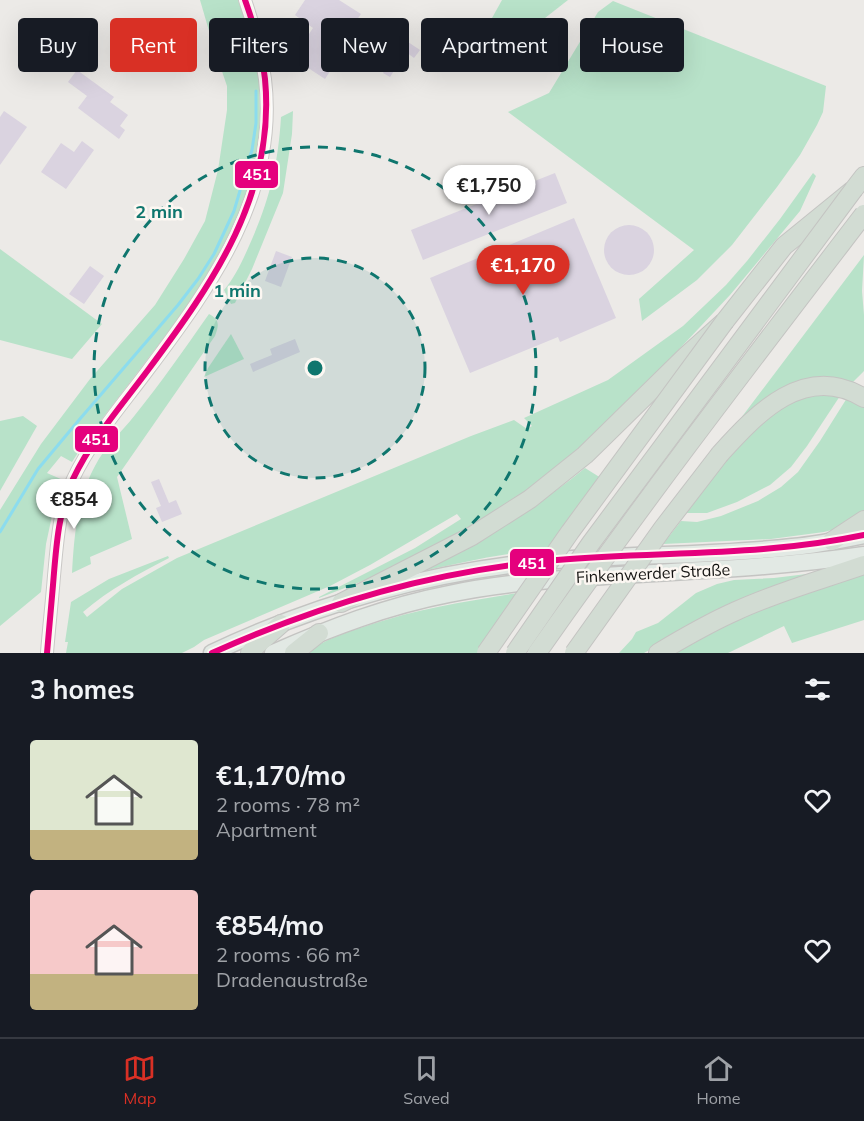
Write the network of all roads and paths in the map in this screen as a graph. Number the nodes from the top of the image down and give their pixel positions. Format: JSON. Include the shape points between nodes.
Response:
{"nodes":[{"id":1,"x":245,"y":0,"type":"edge"},
{"id":2,"x":859,"y":183,"type":"edge"},
{"id":3,"x":864,"y":214,"type":"edge"},
{"id":4,"x":864,"y":230,"type":"edge"},
{"id":5,"x":724,"y":321,"type":"junction"},
{"id":6,"x":864,"y":398,"type":"edge"},
{"id":7,"x":864,"y":520,"type":"edge"},
{"id":8,"x":864,"y":535,"type":"edge"},
{"id":9,"x":832,"y":541,"type":"junction"},
{"id":10,"x":864,"y":555,"type":"edge"},
{"id":11,"x":864,"y":565,"type":"edge"},
{"id":12,"x":341,"y":603,"type":"junction"},
{"id":13,"x":281,"y":624,"type":"junction"},
{"id":14,"x":319,"y":633,"type":"junction"},
{"id":15,"x":47,"y":651,"type":"edge"},
{"id":16,"x":212,"y":653,"type":"edge"},
{"id":17,"x":250,"y":653,"type":"edge"},
{"id":18,"x":273,"y":653,"type":"edge"},
{"id":19,"x":294,"y":653,"type":"edge"},
{"id":20,"x":486,"y":653,"type":"edge"},
{"id":21,"x":515,"y":653,"type":"edge"},
{"id":22,"x":537,"y":653,"type":"edge"},
{"id":23,"x":551,"y":653,"type":"edge"},
{"id":24,"x":574,"y":653,"type":"edge"},
{"id":25,"x":658,"y":653,"type":"edge"}],
"edges":[{"from":1,"to":15,"type":"street","via":[[265,80],[264,146],[253,191],[235,238],[209,285],[96,439],[73,479],[60,525]]},
{"from":2,"to":5,"type":"highway","bridge":true,"via":[[784,246]]},
{"from":2,"to":21,"type":"highway","bridge":true,"via":[[591,543]]},
{"from":3,"to":22,"type":"highway","bridge":true,"via":[[691,440]]},
{"from":4,"to":23,"type":"highway","via":[[656,504]]},
{"from":5,"to":12,"type":"highway","bridge":true,"via":[[598,444],[546,488],[472,536]]},
{"from":5,"to":20,"type":"highway","bridge":true},
{"from":6,"to":24,"type":"highway","bridge":true,"via":[[843,388],[813,386],[783,397],[758,415],[705,473]]},
{"from":7,"to":9,"type":"highway"},
{"from":8,"to":9,"type":"main road","name":"Finkenwerder Straße"},
{"from":9,"to":12,"type":"main road","name":"Finkenwerder Straße","via":[[751,551],[557,560],[426,579]]},
{"from":10,"to":14,"type":"main road","name":"Finkenwerder Straße","via":[[791,565],[490,587],[401,605]]},
{"from":11,"to":25,"type":"highway","via":[[737,610]]},
{"from":12,"to":13,"type":"main road","name":"Finkenwerder Straße"},
{"from":13,"to":16,"type":"main road","name":"Finkenwerder Straße"},
{"from":13,"to":17,"type":"highway"},
{"from":14,"to":18,"type":"main road","name":"Finkenwerder Straße"},
{"from":14,"to":19,"type":"highway"}]}
